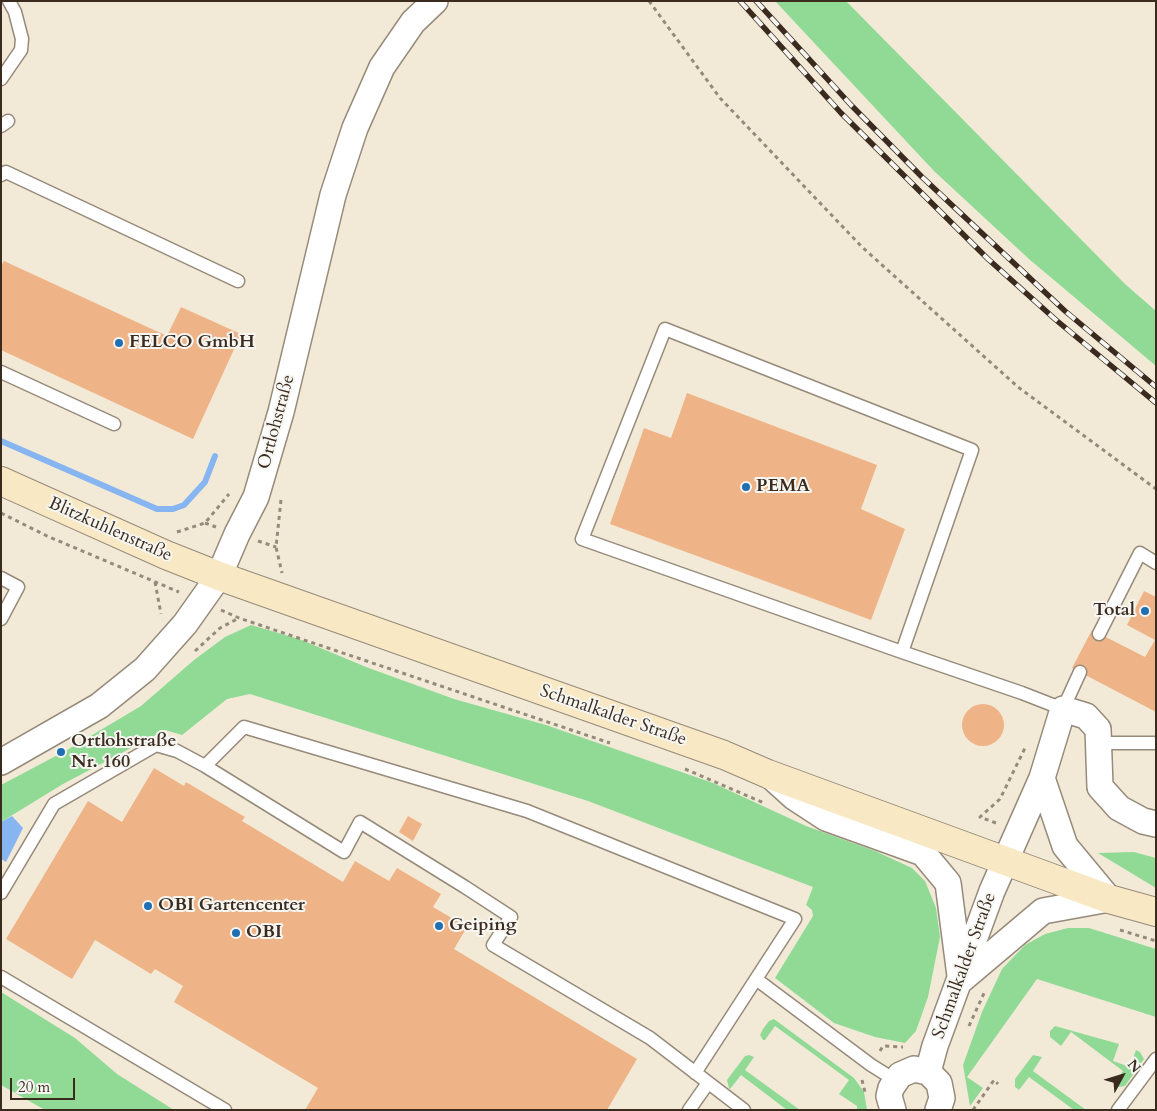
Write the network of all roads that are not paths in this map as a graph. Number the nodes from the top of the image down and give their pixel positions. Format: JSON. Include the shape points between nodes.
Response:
{"nodes":[{"id":1,"x":9,"y":1,"type":"edge"},
{"id":2,"x":435,"y":1,"type":"edge"},
{"id":3,"x":1,"y":79,"type":"edge"},
{"id":4,"x":1,"y":175,"type":"edge"},
{"id":5,"x":238,"y":281,"type":"dead end"},
{"id":6,"x":1,"y":372,"type":"edge"},
{"id":7,"x":114,"y":424,"type":"dead end"},
{"id":8,"x":1,"y":481,"type":"edge"},
{"id":9,"x":1156,"y":563,"type":"edge"},
{"id":10,"x":219,"y":576,"type":"junction"},
{"id":11,"x":1,"y":578,"type":"edge"},
{"id":12,"x":1,"y":618,"type":"edge"},
{"id":13,"x":1099,"y":634,"type":"dead end"},
{"id":14,"x":902,"y":652,"type":"junction"},
{"id":15,"x":1080,"y":672,"type":"dead end"},
{"id":16,"x":1063,"y":709,"type":"junction"},
{"id":17,"x":1098,"y":743,"type":"junction"},
{"id":18,"x":1156,"y":743,"type":"edge"},
{"id":19,"x":1,"y":762,"type":"edge"},
{"id":20,"x":205,"y":766,"type":"junction"},
{"id":21,"x":768,"y":774,"type":"junction"},
{"id":22,"x":1042,"y":778,"type":"junction"},
{"id":23,"x":1154,"y":819,"type":"edge"},
{"id":24,"x":1005,"y":860,"type":"junction"},
{"id":25,"x":1,"y":893,"type":"edge"},
{"id":26,"x":1109,"y":899,"type":"junction"},
{"id":27,"x":1156,"y":912,"type":"edge"},
{"id":28,"x":1,"y":978,"type":"edge"},
{"id":29,"x":756,"y":979,"type":"junction"},
{"id":30,"x":960,"y":981,"type":"junction"},
{"id":31,"x":1156,"y":1059,"type":"edge"},
{"id":32,"x":928,"y":1072,"type":"junction"},
{"id":33,"x":695,"y":1074,"type":"junction"},
{"id":34,"x":894,"y":1080,"type":"junction"},
{"id":35,"x":708,"y":1083,"type":"junction"},
{"id":36,"x":225,"y":1110,"type":"edge"},
{"id":37,"x":689,"y":1110,"type":"edge"},
{"id":38,"x":744,"y":1110,"type":"edge"},
{"id":39,"x":894,"y":1110,"type":"edge"},
{"id":40,"x":938,"y":1110,"type":"edge"},
{"id":41,"x":1118,"y":1110,"type":"edge"}],
"edges":[{"from":1,"to":3,"type":"lane","via":[[15,12],[21,50]]},
{"from":2,"to":10,"type":"street","name":"Ortlohstraße","via":[[413,22],[382,67],[355,128],[333,195],[281,412],[256,497]]},
{"from":4,"to":5,"type":"lane","via":[[6,172]]},
{"from":6,"to":7,"type":"lane"},
{"from":8,"to":10,"type":"main road","name":"Blitzkuhlenstraße"},
{"from":9,"to":13,"type":"lane","via":[[1140,553]]},
{"from":10,"to":19,"type":"street","name":"Ortlohstraße","via":[[202,602],[138,675],[99,706]]},
{"from":10,"to":21,"type":"main road","name":"Schmalkalder Straße","via":[[724,755]]},
{"from":11,"to":12,"type":"lane","via":[[18,587]]},
{"from":14,"to":14,"type":"lane","via":[[582,539],[665,329],[972,450]]},
{"from":14,"to":16,"type":"lane"},
{"from":15,"to":16,"type":"lane"},
{"from":16,"to":17,"type":"street","via":[[1086,716],[1098,729]]},
{"from":16,"to":22,"type":"street","name":"Schmalkalder Straße"},
{"from":17,"to":18,"type":"lane"},
{"from":17,"to":23,"type":"street","via":[[1100,787],[1119,808]]},
{"from":20,"to":25,"type":"lane","via":[[177,751],[156,745],[54,804]]},
{"from":20,"to":29,"type":"lane","via":[[244,727],[527,811],[795,919]]},
{"from":20,"to":33,"type":"lane","via":[[344,852],[360,822],[465,886],[511,916],[493,945],[650,1038]]},
{"from":21,"to":24,"type":"main road","name":"Schmalkalder Straße"},
{"from":21,"to":30,"type":"street","via":[[794,797],[826,818],[923,853],[948,883]]},
{"from":22,"to":24,"type":"street","name":"Schmalkalder Straße"},
{"from":22,"to":26,"type":"street","via":[[1065,846]]},
{"from":24,"to":26,"type":"main road","name":"Schmalkalder Straße"},
{"from":24,"to":30,"type":"street","name":"Schmalkalder Straße"},
{"from":26,"to":27,"type":"main road","name":"Schmalkalder Straße"},
{"from":26,"to":30,"type":"street","via":[[1043,911]]},
{"from":28,"to":36,"type":"lane"},
{"from":29,"to":33,"type":"lane"},
{"from":29,"to":34,"type":"lane"},
{"from":30,"to":32,"type":"street","name":"Schmalkalder Straße"},
{"from":31,"to":41,"type":"lane"},
{"from":32,"to":34,"type":"street","via":[[914,1069]]},
{"from":32,"to":40,"type":"street","via":[[942,1090]]},
{"from":33,"to":35,"type":"lane"},
{"from":34,"to":39,"type":"street","via":[[889,1096]]},
{"from":35,"to":37,"type":"lane"},
{"from":35,"to":38,"type":"lane"}]}
